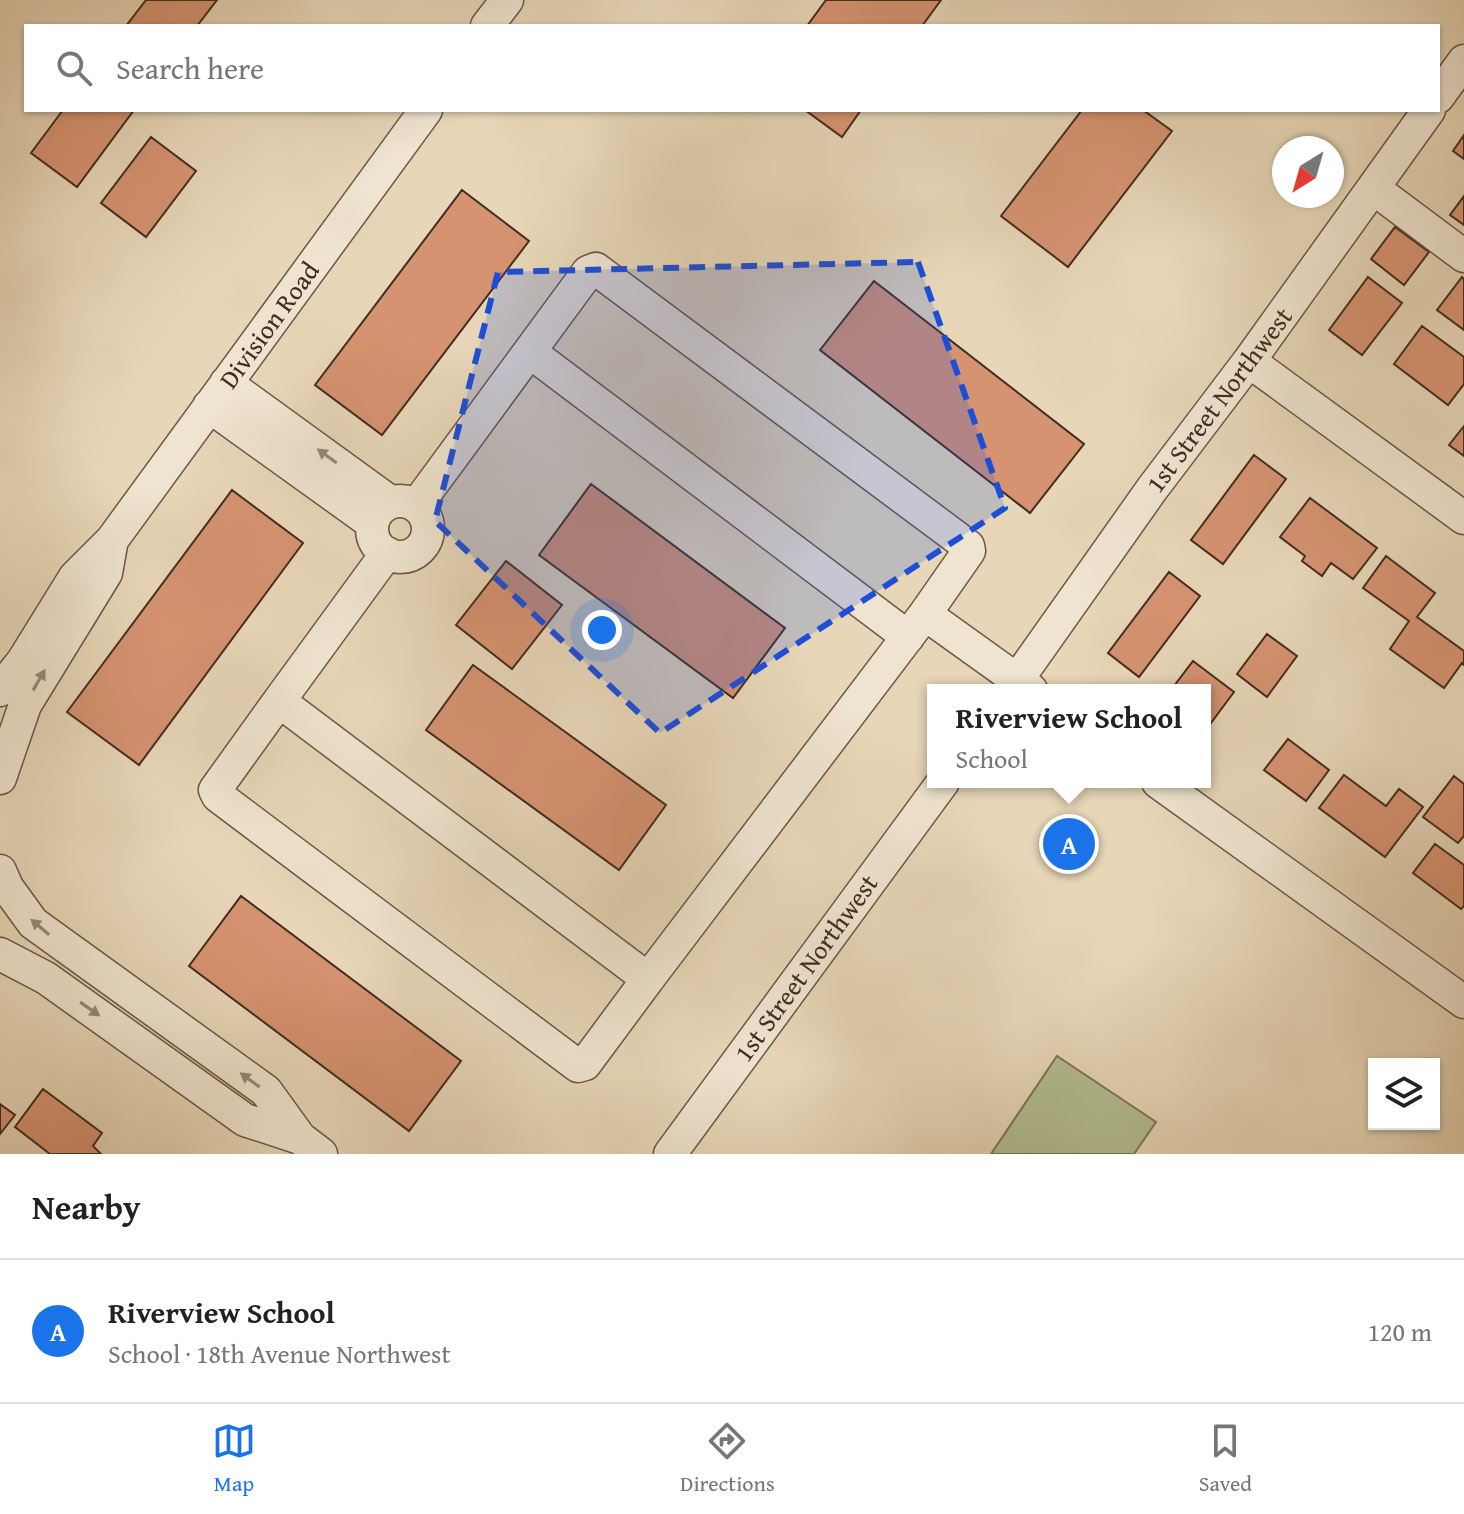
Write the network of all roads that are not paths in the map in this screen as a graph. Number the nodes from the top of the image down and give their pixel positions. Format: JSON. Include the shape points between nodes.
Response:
{"nodes":[{"id":1,"x":507,"y":0,"type":"edge"},
{"id":2,"x":489,"y":24,"type":"edge"},
{"id":3,"x":1464,"y":61,"type":"edge"},
{"id":4,"x":1440,"y":94,"type":"edge"},
{"id":5,"x":425,"y":112,"type":"edge"},
{"id":6,"x":1428,"y":112,"type":"edge"},
{"id":7,"x":1373,"y":188,"type":"junction"},
{"id":8,"x":1464,"y":256,"type":"edge"},
{"id":9,"x":530,"y":352,"type":"junction"},
{"id":10,"x":1249,"y":361,"type":"junction"},
{"id":11,"x":218,"y":395,"type":"junction"},
{"id":12,"x":393,"y":511,"type":"junction"},
{"id":13,"x":1464,"y":518,"type":"edge"},
{"id":14,"x":112,"y":540,"type":"junction"},
{"id":15,"x":387,"y":553,"type":"junction"},
{"id":16,"x":916,"y":625,"type":"junction"},
{"id":17,"x":1014,"y":684,"type":"edge"},
{"id":18,"x":1021,"y":684,"type":"edge"},
{"id":19,"x":0,"y":690,"type":"edge"},
{"id":20,"x":279,"y":701,"type":"junction"},
{"id":21,"x":0,"y":778,"type":"edge"},
{"id":22,"x":939,"y":788,"type":"edge"},
{"id":23,"x":1166,"y":788,"type":"edge"},
{"id":24,"x":0,"y":871,"type":"edge"},
{"id":25,"x":0,"y":954,"type":"edge"},
{"id":26,"x":648,"y":979,"type":"junction"},
{"id":27,"x":1464,"y":1002,"type":"edge"},
{"id":28,"x":310,"y":1146,"type":"edge"},
{"id":29,"x":670,"y":1154,"type":"edge"}],
"edges":[{"from":1,"to":2,"type":"street"},
{"from":3,"to":4,"type":"street"},
{"from":5,"to":11,"type":"street","name":"Division Road"},
{"from":6,"to":7,"type":"street","name":"1st Street Northwest"},
{"from":7,"to":8,"type":"street"},
{"from":7,"to":10,"type":"street","name":"1st Street Northwest"},
{"from":9,"to":12,"type":"street"},
{"from":9,"to":16,"type":"street"},
{"from":9,"to":16,"type":"street","via":[[588,272],[596,269],[968,546]]},
{"from":10,"to":13,"type":"street"},
{"from":10,"to":18,"type":"street","name":"1st Street Northwest","via":[[1152,489]]},
{"from":11,"to":12,"type":"street"},
{"from":11,"to":14,"type":"street","name":"Division Road"},
{"from":12,"to":15,"type":"street","via":[[374,540]]},
{"from":12,"to":15,"type":"street","via":[[427,521],[426,539],[413,553]]},
{"from":14,"to":19,"type":"street","name":"Division Road","via":[[75,577]]},
{"from":21,"to":14,"type":"street","name":"Division Road","one_way":true,"via":[[25,705],[106,573]]},
{"from":15,"to":20,"type":"street"},
{"from":16,"to":17,"type":"street"},
{"from":16,"to":26,"type":"street"},
{"from":20,"to":26,"type":"street"},
{"from":20,"to":26,"type":"street","via":[[215,790],[218,796],[578,1066],[585,1064]]},
{"from":22,"to":29,"type":"street","name":"1st Street Northwest"},
{"from":23,"to":27,"type":"street"},
{"from":28,"to":24,"type":"street","one_way":true,"via":[[266,1091],[33,923]]},
{"from":25,"to":28,"type":"street","one_way":true,"via":[[46,978],[245,1120]]}]}
